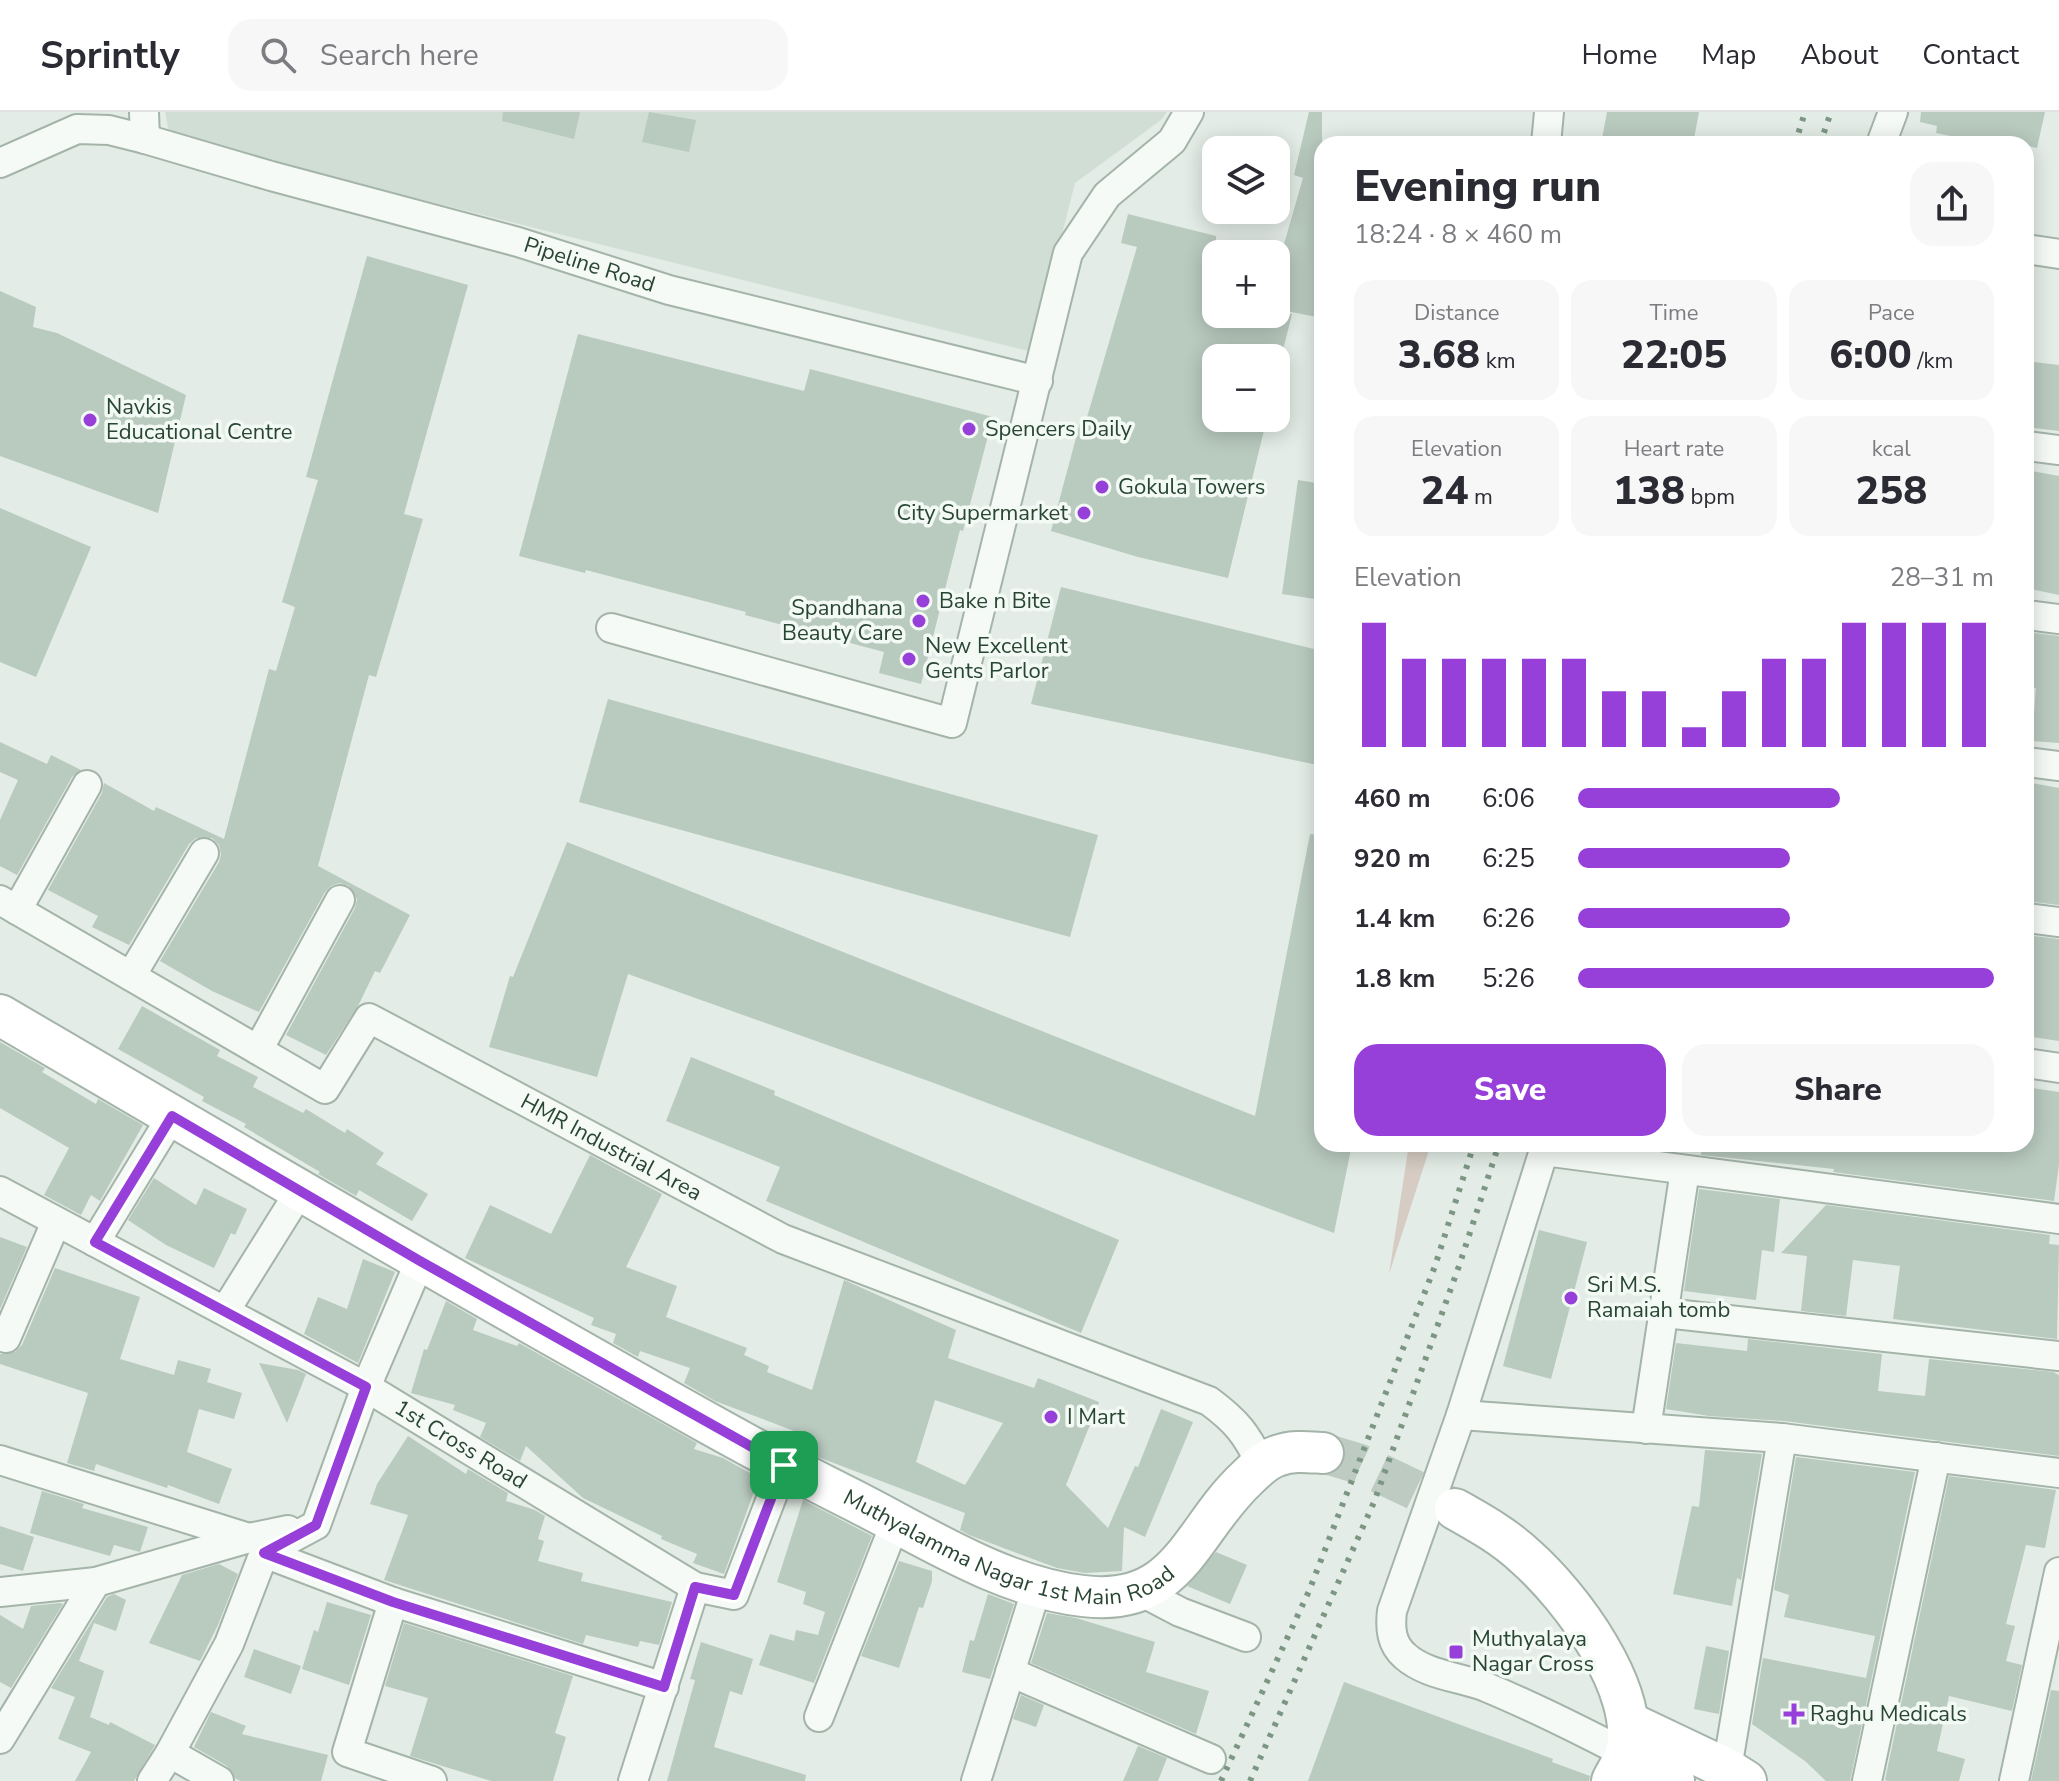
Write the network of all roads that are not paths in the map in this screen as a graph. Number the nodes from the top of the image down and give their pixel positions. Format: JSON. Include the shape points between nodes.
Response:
{"nodes":[{"id":1,"x":1189,"y":112,"type":"edge"},
{"id":2,"x":1549,"y":112,"type":"edge"},
{"id":3,"x":1893,"y":112,"type":"edge"},
{"id":4,"x":144,"y":125,"type":"edge"},
{"id":5,"x":1547,"y":136,"type":"edge"},
{"id":6,"x":1884,"y":136,"type":"edge"},
{"id":7,"x":10,"y":158,"type":"edge"},
{"id":8,"x":2034,"y":250,"type":"edge"},
{"id":9,"x":2059,"y":254,"type":"edge"},
{"id":10,"x":1038,"y":381,"type":"junction"},
{"id":11,"x":2034,"y":447,"type":"edge"},
{"id":12,"x":2059,"y":450,"type":"edge"},
{"id":13,"x":2034,"y":616,"type":"edge"},
{"id":14,"x":2059,"y":619,"type":"edge"},
{"id":15,"x":611,"y":628,"type":"dead end"},
{"id":16,"x":2034,"y":763,"type":"edge"},
{"id":17,"x":2059,"y":766,"type":"edge"},
{"id":18,"x":87,"y":785,"type":"dead end"},
{"id":19,"x":204,"y":853,"type":"dead end"},
{"id":20,"x":340,"y":900,"type":"dead end"},
{"id":21,"x":9,"y":905,"type":"edge"},
{"id":22,"x":2034,"y":919,"type":"edge"},
{"id":23,"x":2059,"y":922,"type":"edge"},
{"id":24,"x":131,"y":976,"type":"junction"},
{"id":25,"x":0,"y":1015,"type":"edge"},
{"id":26,"x":258,"y":1050,"type":"junction"},
{"id":27,"x":2034,"y":1064,"type":"edge"},
{"id":28,"x":2059,"y":1068,"type":"edge"},
{"id":29,"x":172,"y":1116,"type":"junction"},
{"id":30,"x":1543,"y":1152,"type":"edge"},
{"id":31,"x":1575,"y":1152,"type":"edge"},
{"id":32,"x":1685,"y":1170,"type":"junction"},
{"id":33,"x":0,"y":1191,"type":"edge"},
{"id":34,"x":300,"y":1191,"type":"junction"},
{"id":35,"x":2059,"y":1219,"type":"edge"},
{"id":36,"x":56,"y":1222,"type":"junction"},
{"id":37,"x":95,"y":1242,"type":"junction"},
{"id":38,"x":420,"y":1261,"type":"junction"},
{"id":39,"x":225,"y":1311,"type":"junction"},
{"id":40,"x":1665,"y":1313,"type":"junction"},
{"id":41,"x":0,"y":1335,"type":"edge"},
{"id":42,"x":2059,"y":1356,"type":"edge"},
{"id":43,"x":366,"y":1387,"type":"junction"},
{"id":44,"x":1461,"y":1415,"type":"junction"},
{"id":45,"x":1646,"y":1429,"type":"junction"},
{"id":46,"x":1782,"y":1438,"type":"junction"},
{"id":47,"x":1323,"y":1453,"type":"tunnel mouth"},
{"id":48,"x":1936,"y":1457,"type":"junction"},
{"id":49,"x":0,"y":1460,"type":"edge"},
{"id":50,"x":784,"y":1465,"type":"junction"},
{"id":51,"x":1261,"y":1465,"type":"junction"},
{"id":52,"x":2059,"y":1473,"type":"edge"},
{"id":53,"x":1455,"y":1509,"type":"tunnel mouth"},
{"id":54,"x":896,"y":1521,"type":"junction"},
{"id":55,"x":257,"y":1546,"type":"junction"},
{"id":56,"x":2059,"y":1572,"type":"edge"},
{"id":57,"x":96,"y":1582,"type":"junction"},
{"id":58,"x":695,"y":1587,"type":"junction"},
{"id":59,"x":1037,"y":1587,"type":"junction"},
{"id":60,"x":1140,"y":1591,"type":"junction"},
{"id":61,"x":0,"y":1592,"type":"edge"},
{"id":62,"x":393,"y":1602,"type":"junction"},
{"id":63,"x":1246,"y":1637,"type":"dead end"},
{"id":64,"x":1010,"y":1672,"type":"junction"},
{"id":65,"x":664,"y":1687,"type":"junction"},
{"id":66,"x":819,"y":1717,"type":"dead end"},
{"id":67,"x":0,"y":1739,"type":"edge"},
{"id":68,"x":1622,"y":1752,"type":"edge"},
{"id":69,"x":170,"y":1753,"type":"junction"},
{"id":70,"x":1211,"y":1759,"type":"dead end"},
{"id":71,"x":1737,"y":1775,"type":"edge"},
{"id":72,"x":152,"y":1781,"type":"edge"},
{"id":73,"x":219,"y":1781,"type":"edge"},
{"id":74,"x":432,"y":1781,"type":"edge"},
{"id":75,"x":633,"y":1781,"type":"edge"},
{"id":76,"x":976,"y":1781,"type":"edge"},
{"id":77,"x":1674,"y":1781,"type":"edge"},
{"id":78,"x":1867,"y":1781,"type":"edge"},
{"id":79,"x":2014,"y":1781,"type":"edge"}],
"edges":[{"from":1,"to":10,"type":"street","via":[[1172,141],[1107,195],[1068,253]]},
{"from":2,"to":5,"type":"street"},
{"from":3,"to":6,"type":"street"},
{"from":4,"to":7,"type":"street","name":"Pipeline Road","via":[[77,129]]},
{"from":4,"to":10,"type":"street","name":"Pipeline Road","via":[[271,176],[518,242],[669,290]]},
{"from":8,"to":9,"type":"street"},
{"from":10,"to":15,"type":"street","via":[[952,723]]},
{"from":11,"to":12,"type":"street"},
{"from":13,"to":14,"type":"street"},
{"from":16,"to":17,"type":"street"},
{"from":18,"to":21,"type":"street"},
{"from":19,"to":24,"type":"street"},
{"from":20,"to":26,"type":"street"},
{"from":21,"to":24,"type":"street","name":"HMR Industrial Area"},
{"from":22,"to":23,"type":"street"},
{"from":24,"to":26,"type":"street","name":"HMR Industrial Area"},
{"from":25,"to":29,"type":"street","name":"Muthyalamma Nagar 1st Main Road"},
{"from":26,"to":51,"type":"street","name":"HMR Industrial Area","via":[[325,1089],[369,1018],[783,1239],[1209,1401],[1249,1438]]},
{"from":27,"to":28,"type":"street"},
{"from":29,"to":34,"type":"street","name":"Muthyalamma Nagar 1st Main Road"},
{"from":29,"to":37,"type":"street"},
{"from":30,"to":44,"type":"street"},
{"from":31,"to":32,"type":"street"},
{"from":32,"to":35,"type":"street"},
{"from":32,"to":40,"type":"street"},
{"from":33,"to":36,"type":"street","name":"1st Cross Road"},
{"from":34,"to":38,"type":"street","name":"Muthyalamma Nagar 1st Main Road"},
{"from":34,"to":39,"type":"street"},
{"from":36,"to":37,"type":"street","name":"1st Cross Road"},
{"from":36,"to":41,"type":"street","via":[[6,1338]]},
{"from":37,"to":39,"type":"street","name":"1st Cross Road"},
{"from":38,"to":43,"type":"street"},
{"from":38,"to":50,"type":"street","name":"Muthyalamma Nagar 1st Main Road"},
{"from":39,"to":43,"type":"street","name":"1st Cross Road"},
{"from":40,"to":42,"type":"street"},
{"from":40,"to":45,"type":"street"},
{"from":43,"to":55,"type":"street","via":[[316,1525]]},
{"from":43,"to":58,"type":"street","name":"1st Cross Road"},
{"from":44,"to":45,"type":"street"},
{"from":44,"to":68,"type":"street","via":[[1392,1611],[1395,1644],[1417,1664],[1484,1687]]},
{"from":45,"to":46,"type":"street"},
{"from":46,"to":48,"type":"street"},
{"from":46,"to":71,"type":"street"},
{"from":47,"to":51,"type":"street","name":"Muthyalamma Nagar 1st Main Road","via":[[1297,1451]]},
{"from":48,"to":52,"type":"street"},
{"from":48,"to":78,"type":"street"},
{"from":49,"to":55,"type":"street"},
{"from":50,"to":54,"type":"street","name":"Muthyalamma Nagar 1st Main Road"},
{"from":50,"to":58,"type":"street","name":"1st Cross Road","via":[[734,1595]]},
{"from":51,"to":60,"type":"street","name":"Muthyalamma Nagar 1st Main Road","via":[[1233,1491],[1164,1579]]},
{"from":53,"to":68,"type":"street","via":[[1525,1556],[1584,1623],[1615,1677]]},
{"from":54,"to":59,"type":"street","name":"Muthyalamma Nagar 1st Main Road","via":[[1011,1580]]},
{"from":54,"to":66,"type":"street"},
{"from":55,"to":57,"type":"street"},
{"from":55,"to":62,"type":"street"},
{"from":55,"to":69,"type":"street","via":[[229,1644]]},
{"from":56,"to":79,"type":"street"},
{"from":57,"to":61,"type":"street"},
{"from":57,"to":67,"type":"street"},
{"from":58,"to":65,"type":"street"},
{"from":59,"to":60,"type":"street","name":"Muthyalamma Nagar 1st Main Road","via":[[1083,1596]]},
{"from":59,"to":64,"type":"street"},
{"from":60,"to":63,"type":"street"},
{"from":62,"to":65,"type":"street"},
{"from":62,"to":74,"type":"street","via":[[347,1752]]},
{"from":64,"to":70,"type":"street"},
{"from":64,"to":76,"type":"street"},
{"from":65,"to":75,"type":"street"},
{"from":68,"to":71,"type":"street"},
{"from":68,"to":77,"type":"street"},
{"from":69,"to":72,"type":"street"},
{"from":69,"to":73,"type":"street"}]}
